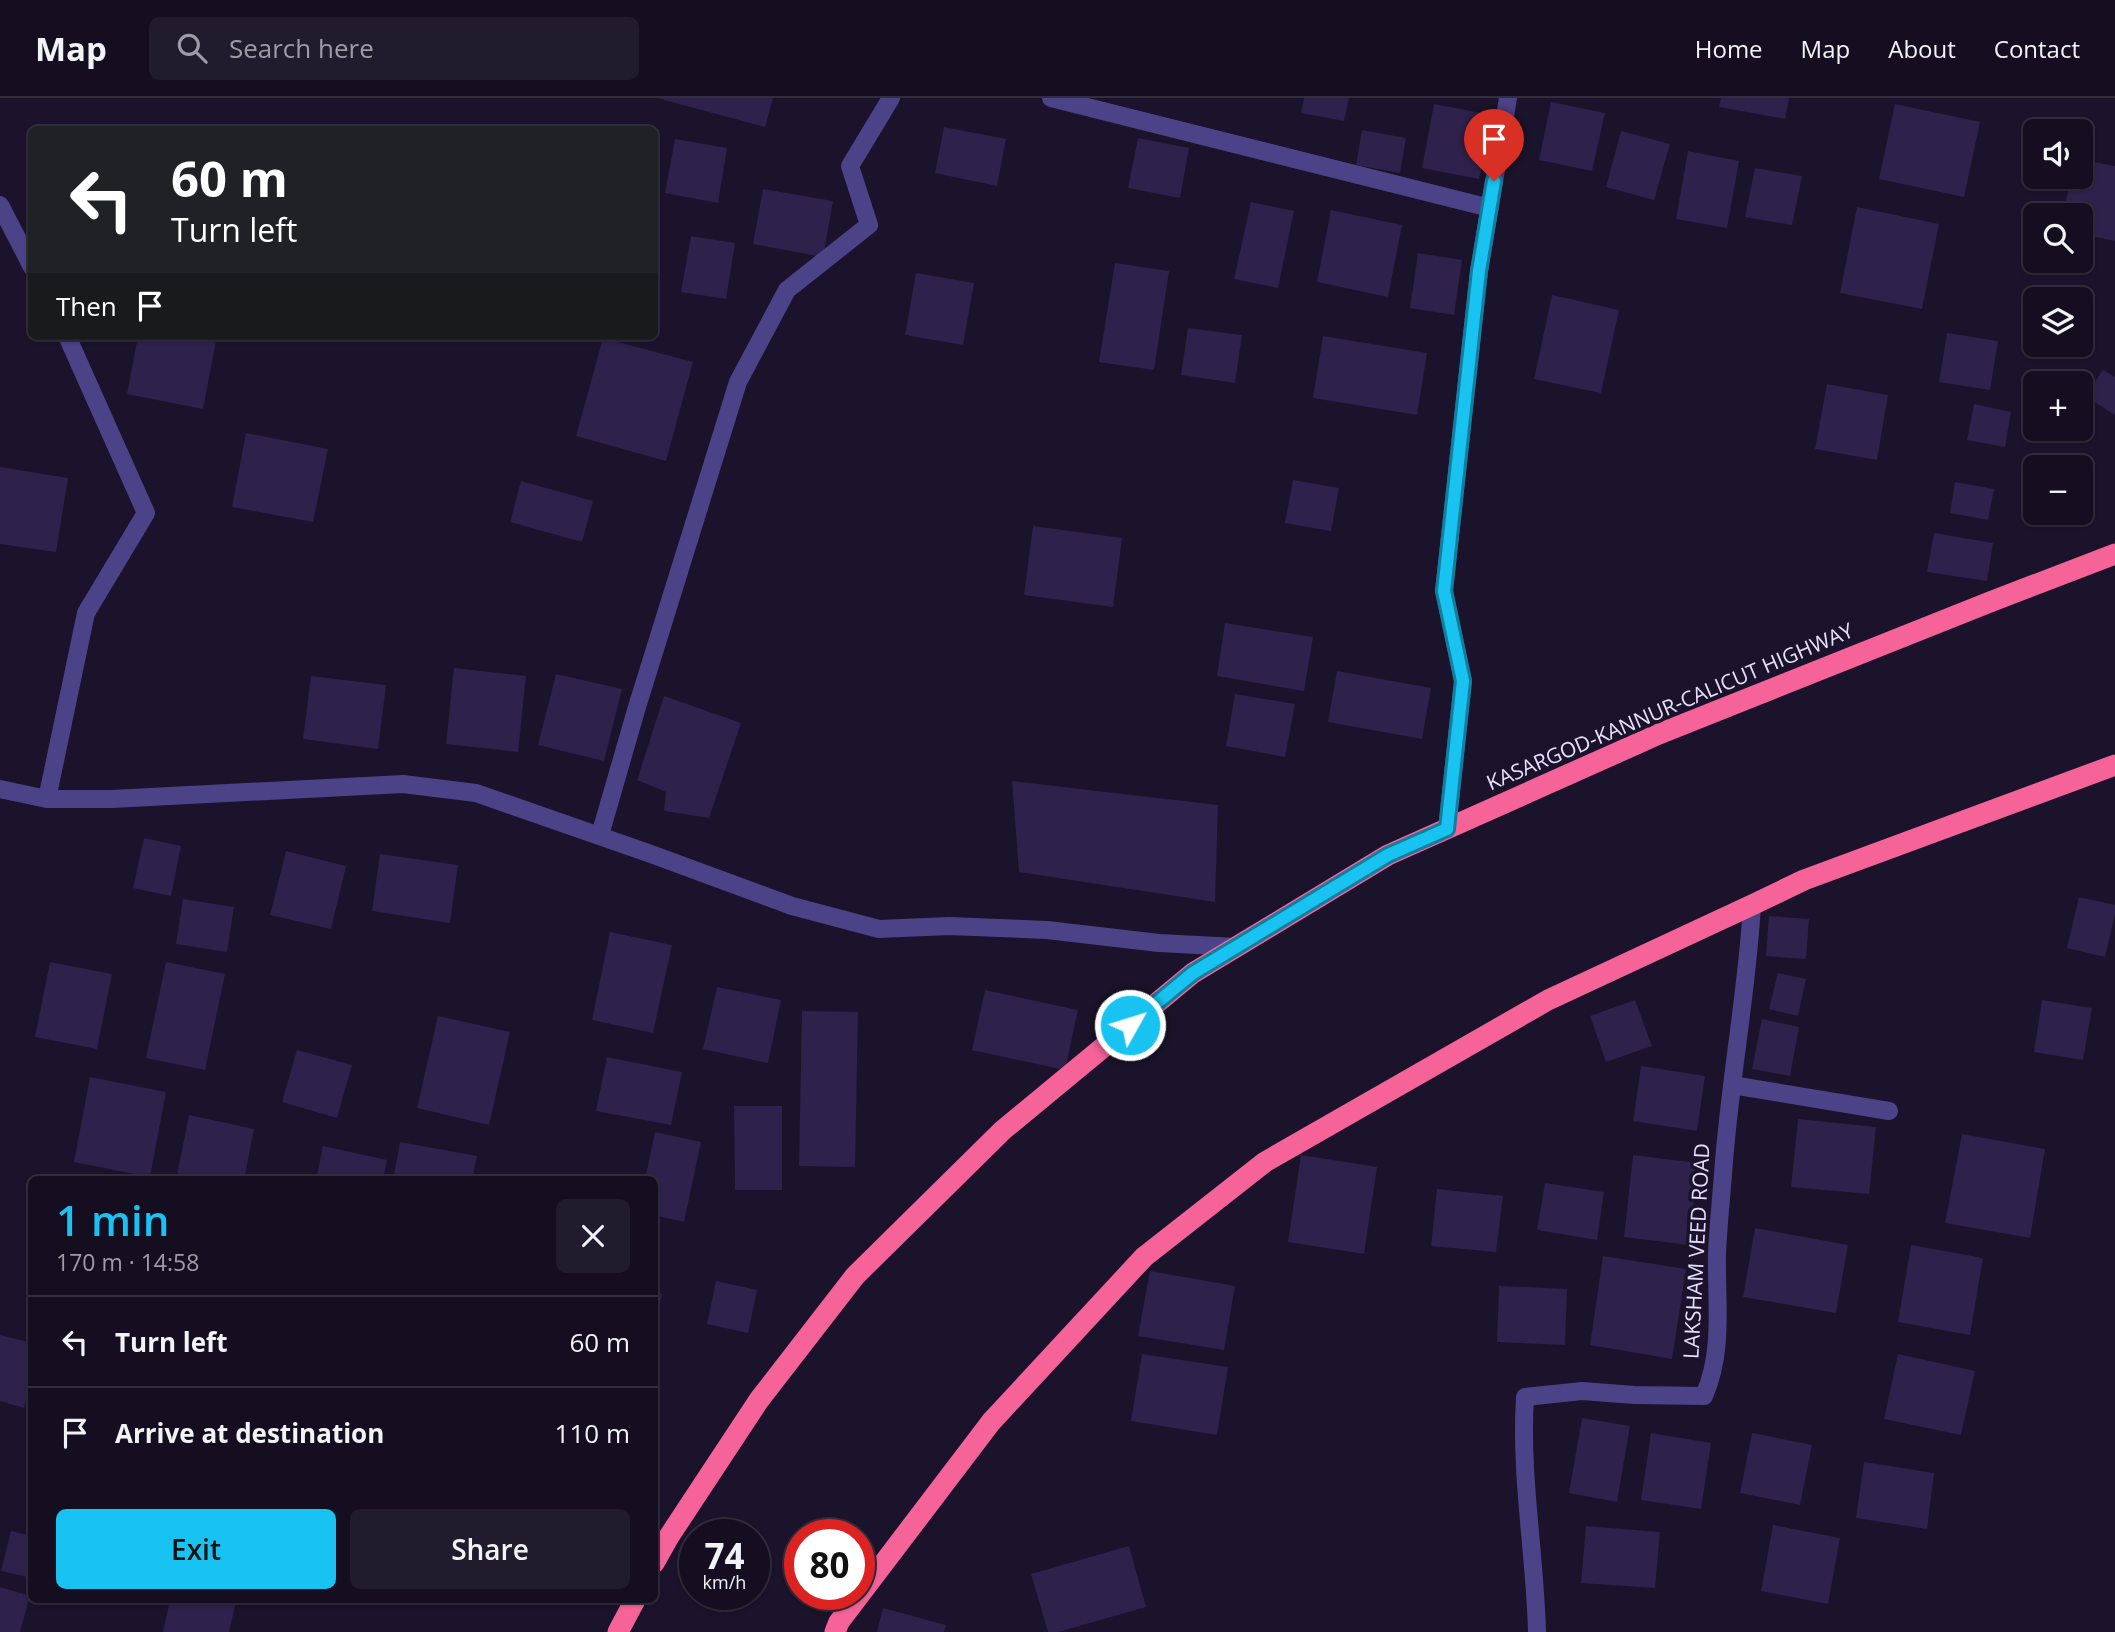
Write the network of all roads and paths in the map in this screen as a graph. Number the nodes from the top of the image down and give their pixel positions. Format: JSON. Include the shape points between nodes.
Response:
{"nodes":[{"id":1,"x":891,"y":98,"type":"edge"},
{"id":2,"x":1051,"y":98,"type":"edge"},
{"id":3,"x":1508,"y":98,"type":"edge"},
{"id":4,"x":0,"y":205,"type":"edge"},
{"id":5,"x":1489,"y":208,"type":"junction"},
{"id":6,"x":28,"y":259,"type":"edge"},
{"id":7,"x":69,"y":340,"type":"edge"},
{"id":8,"x":2115,"y":554,"type":"edge"},
{"id":9,"x":2115,"y":765,"type":"edge"},
{"id":10,"x":0,"y":789,"type":"edge"},
{"id":11,"x":47,"y":799,"type":"junction"},
{"id":12,"x":1447,"y":829,"type":"junction"},
{"id":13,"x":600,"y":835,"type":"junction"},
{"id":14,"x":1752,"y":905,"type":"junction"},
{"id":15,"x":1236,"y":947,"type":"junction"},
{"id":16,"x":1732,"y":1085,"type":"junction"},
{"id":17,"x":1889,"y":1111,"type":"dead end"},
{"id":18,"x":658,"y":1556,"type":"edge"},
{"id":19,"x":633,"y":1603,"type":"edge"},
{"id":20,"x":618,"y":1632,"type":"edge"},
{"id":21,"x":835,"y":1632,"type":"edge"},
{"id":22,"x":1537,"y":1632,"type":"edge"}],
"edges":[{"from":1,"to":13,"type":"street","via":[[850,166],[869,225],[788,290],[738,382]]},
{"from":2,"to":5,"type":"street"},
{"from":3,"to":5,"type":"street"},
{"from":4,"to":6,"type":"street"},
{"from":5,"to":12,"type":"street","via":[[1444,591],[1463,681]]},
{"from":7,"to":11,"type":"street","via":[[146,513],[86,613]]},
{"from":8,"to":12,"type":"highway","name":"KASARGOD-KANNUR-CALICUT HIGHWAY","via":[[1659,734]]},
{"from":9,"to":14,"type":"highway","via":[[1804,880]]},
{"from":10,"to":11,"type":"street"},
{"from":11,"to":13,"type":"street","via":[[403,784],[476,793]]},
{"from":12,"to":15,"type":"highway","name":"KASARGOD-KANNUR-CALICUT HIGHWAY","via":[[1388,855]]},
{"from":13,"to":15,"type":"street","via":[[792,906],[879,929],[1046,930]]},
{"from":14,"to":16,"type":"street","name":"LAKSHAM VEED ROAD"},
{"from":14,"to":21,"type":"highway","via":[[1548,1000],[1265,1162],[1155,1248],[991,1422]]},
{"from":15,"to":18,"type":"highway","name":"KASARGOD-KANNUR-CALICUT HIGHWAY","via":[[1193,973],[1003,1130],[855,1276],[759,1400]]},
{"from":16,"to":17,"type":"street"},
{"from":16,"to":22,"type":"street","name":"LAKSHAM VEED ROAD","via":[[1717,1253],[1718,1347],[1703,1395],[1582,1391],[1525,1397],[1526,1499]]},
{"from":19,"to":20,"type":"highway"}]}
